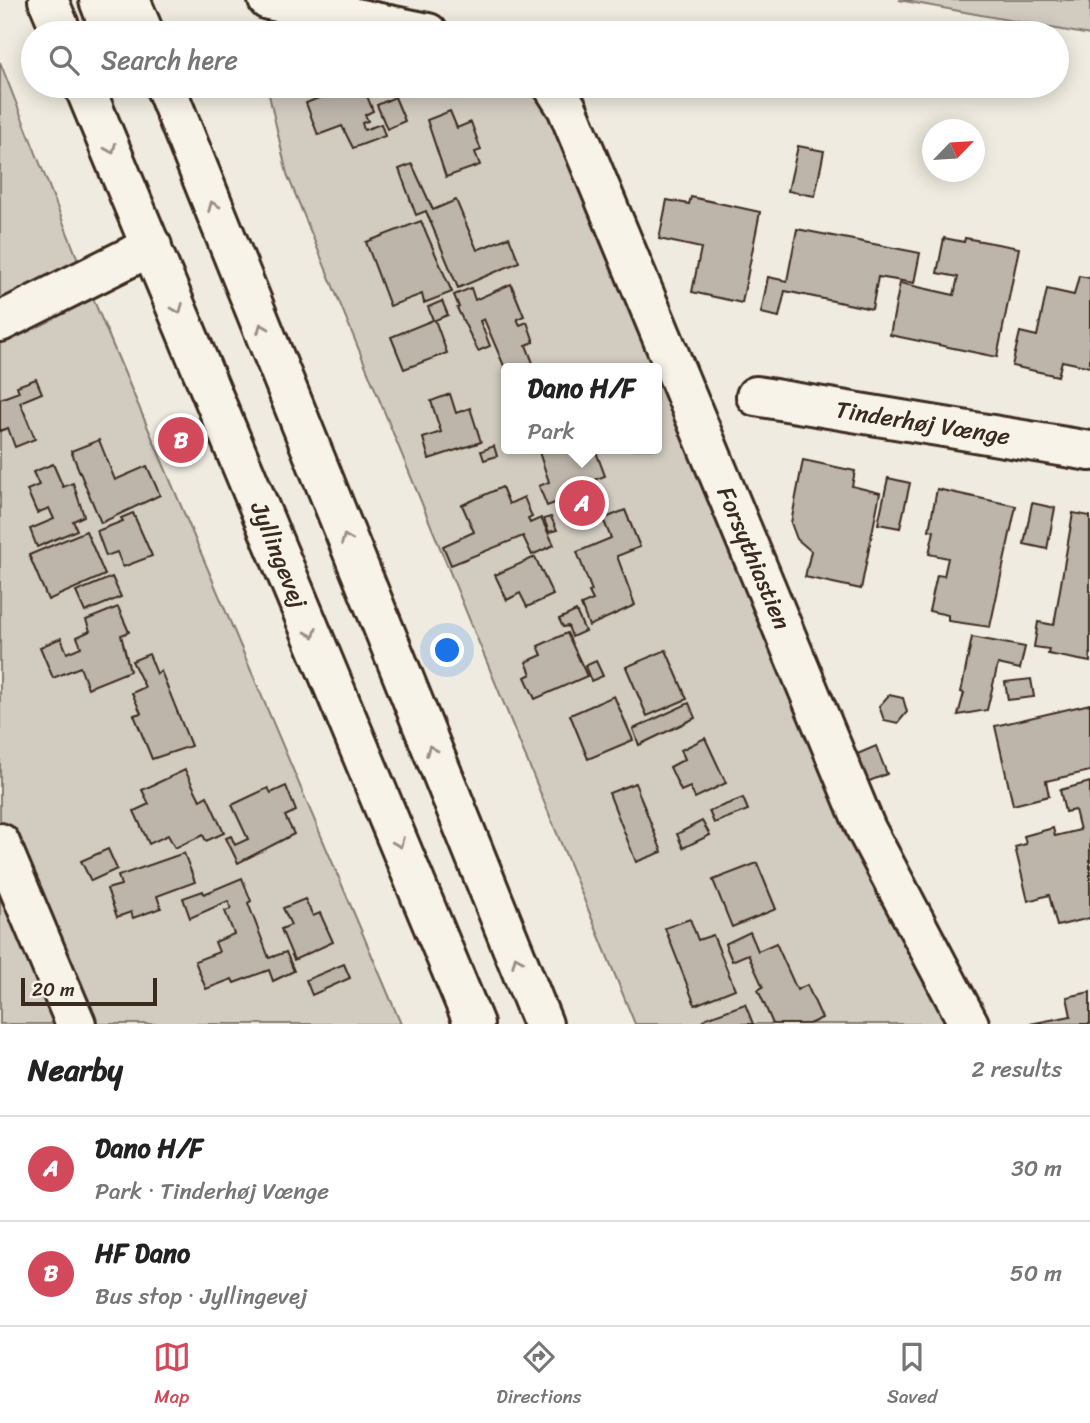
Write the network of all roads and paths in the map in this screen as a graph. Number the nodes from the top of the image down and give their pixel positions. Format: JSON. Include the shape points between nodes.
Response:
{"nodes":[{"id":1,"x":48,"y":0,"type":"edge"},
{"id":2,"x":99,"y":0,"type":"edge"},
{"id":3,"x":130,"y":0,"type":"edge"},
{"id":4,"x":268,"y":0,"type":"edge"},
{"id":5,"x":57,"y":21,"type":"edge"},
{"id":6,"x":109,"y":21,"type":"edge"},
{"id":7,"x":139,"y":21,"type":"edge"},
{"id":8,"x":370,"y":21,"type":"edge"},
{"id":9,"x":89,"y":98,"type":"edge"},
{"id":10,"x":169,"y":98,"type":"edge"},
{"id":11,"x":560,"y":98,"type":"edge"},
{"id":12,"x":152,"y":246,"type":"junction"},
{"id":13,"x":0,"y":322,"type":"edge"},
{"id":14,"x":756,"y":396,"type":"dead end"},
{"id":15,"x":1090,"y":451,"type":"edge"},
{"id":16,"x":0,"y":843,"type":"edge"},
{"id":17,"x":76,"y":1024,"type":"edge"},
{"id":18,"x":474,"y":1024,"type":"edge"},
{"id":19,"x":543,"y":1024,"type":"edge"},
{"id":20,"x":969,"y":1024,"type":"edge"}],
"edges":[{"from":1,"to":5,"type":"street"},
{"from":2,"to":6,"type":"street"},
{"from":3,"to":7,"type":"street"},
{"from":4,"to":8,"type":"street"},
{"from":9,"to":12,"type":"street","name":"Jyllingevej","one_way":true},
{"from":19,"to":10,"type":"street","one_way":true},
{"from":11,"to":20,"type":"street","name":"Forsythiastien","via":[[866,829]]},
{"from":12,"to":13,"type":"street"},
{"from":12,"to":18,"type":"street","name":"Jyllingevej","one_way":true},
{"from":14,"to":15,"type":"street","name":"Tinderhøj Vænge"},
{"from":16,"to":17,"type":"street"}]}
